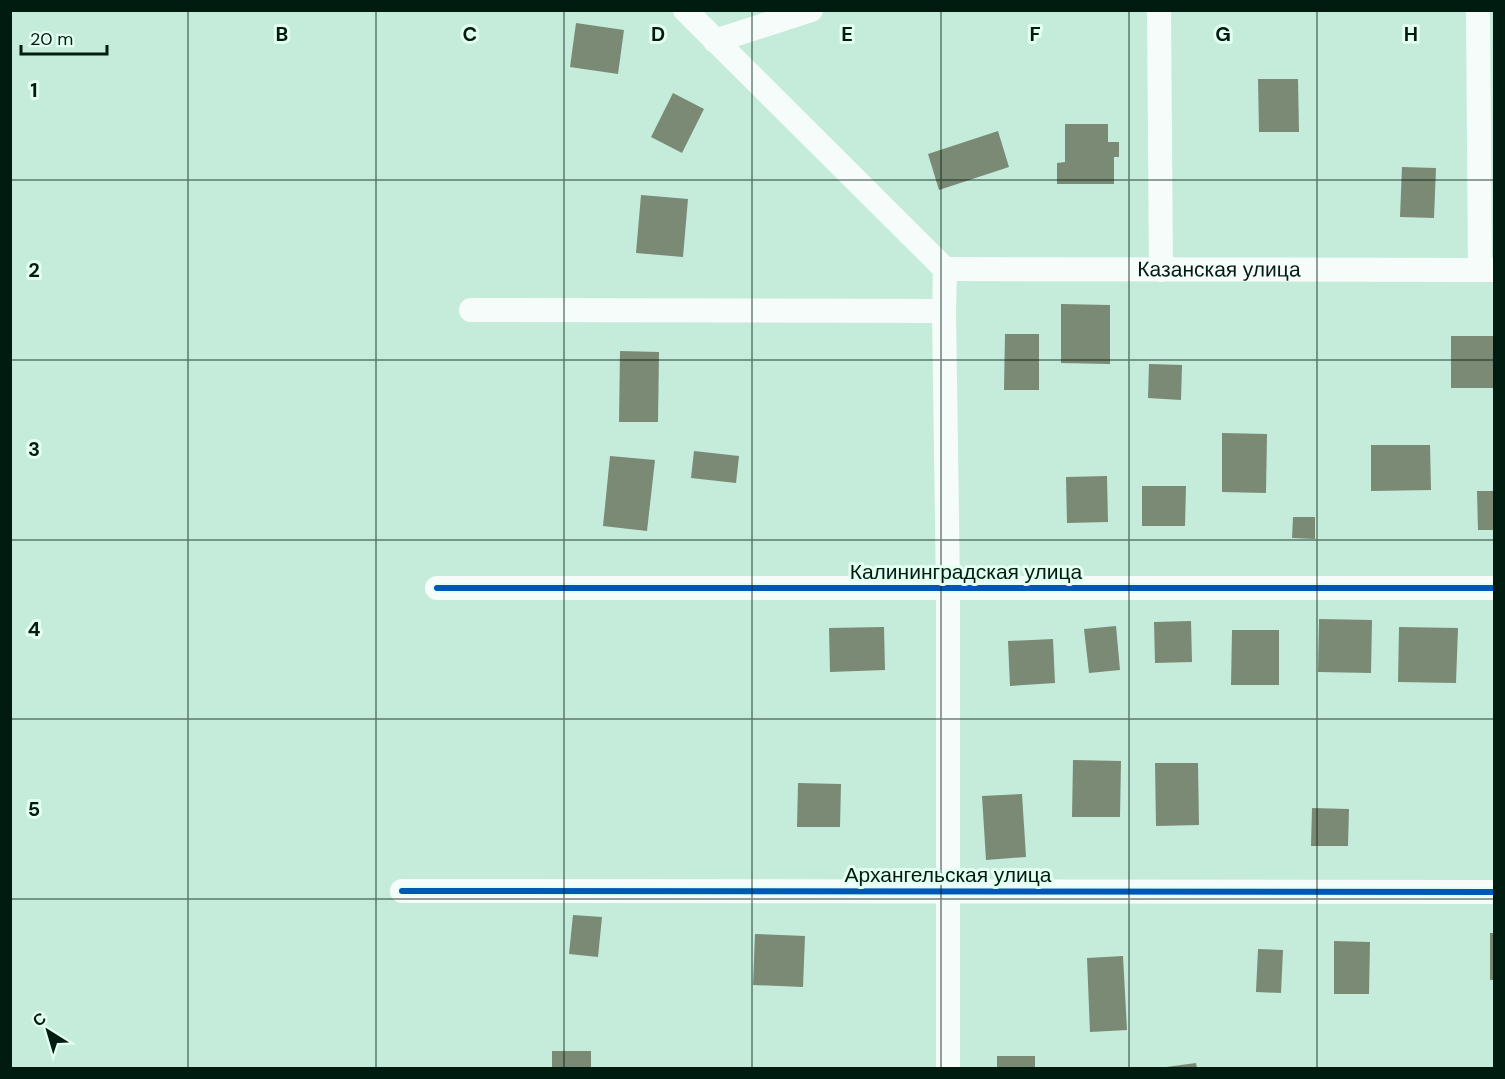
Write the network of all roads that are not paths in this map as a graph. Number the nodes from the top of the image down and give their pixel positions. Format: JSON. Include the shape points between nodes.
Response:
{"nodes":[{"id":1,"x":684,"y":10,"type":"edge"},
{"id":2,"x":811,"y":10,"type":"edge"},
{"id":3,"x":1159,"y":10,"type":"edge"},
{"id":4,"x":1478,"y":10,"type":"edge"},
{"id":5,"x":715,"y":41,"type":"junction"},
{"id":6,"x":945,"y":269,"type":"junction"},
{"id":7,"x":1161,"y":270,"type":"junction"},
{"id":8,"x":1487,"y":270,"type":"edge"},
{"id":9,"x":471,"y":310,"type":"dead end"},
{"id":10,"x":944,"y":311,"type":"junction"},
{"id":11,"x":437,"y":588,"type":"dead end"},
{"id":12,"x":948,"y":588,"type":"junction"},
{"id":13,"x":1494,"y":588,"type":"edge"},
{"id":14,"x":402,"y":891,"type":"dead end"},
{"id":15,"x":949,"y":892,"type":"junction"},
{"id":16,"x":1494,"y":892,"type":"edge"},
{"id":17,"x":948,"y":1068,"type":"edge"}],
"edges":[{"from":1,"to":5,"type":"street"},
{"from":2,"to":5,"type":"street"},
{"from":3,"to":7,"type":"street"},
{"from":4,"to":8,"type":"street"},
{"from":5,"to":6,"type":"street"},
{"from":6,"to":7,"type":"street","name":"Казанская улица"},
{"from":6,"to":10,"type":"street"},
{"from":7,"to":8,"type":"street","name":"Казанская улица"},
{"from":9,"to":10,"type":"street"},
{"from":10,"to":12,"type":"street"},
{"from":11,"to":12,"type":"street","name":"Калининградская улица"},
{"from":12,"to":13,"type":"street","name":"Калининградская улица"},
{"from":12,"to":15,"type":"street"},
{"from":14,"to":15,"type":"street","name":"Архангельская улица"},
{"from":15,"to":16,"type":"street","name":"Архангельская улица"},
{"from":15,"to":17,"type":"street"}]}
